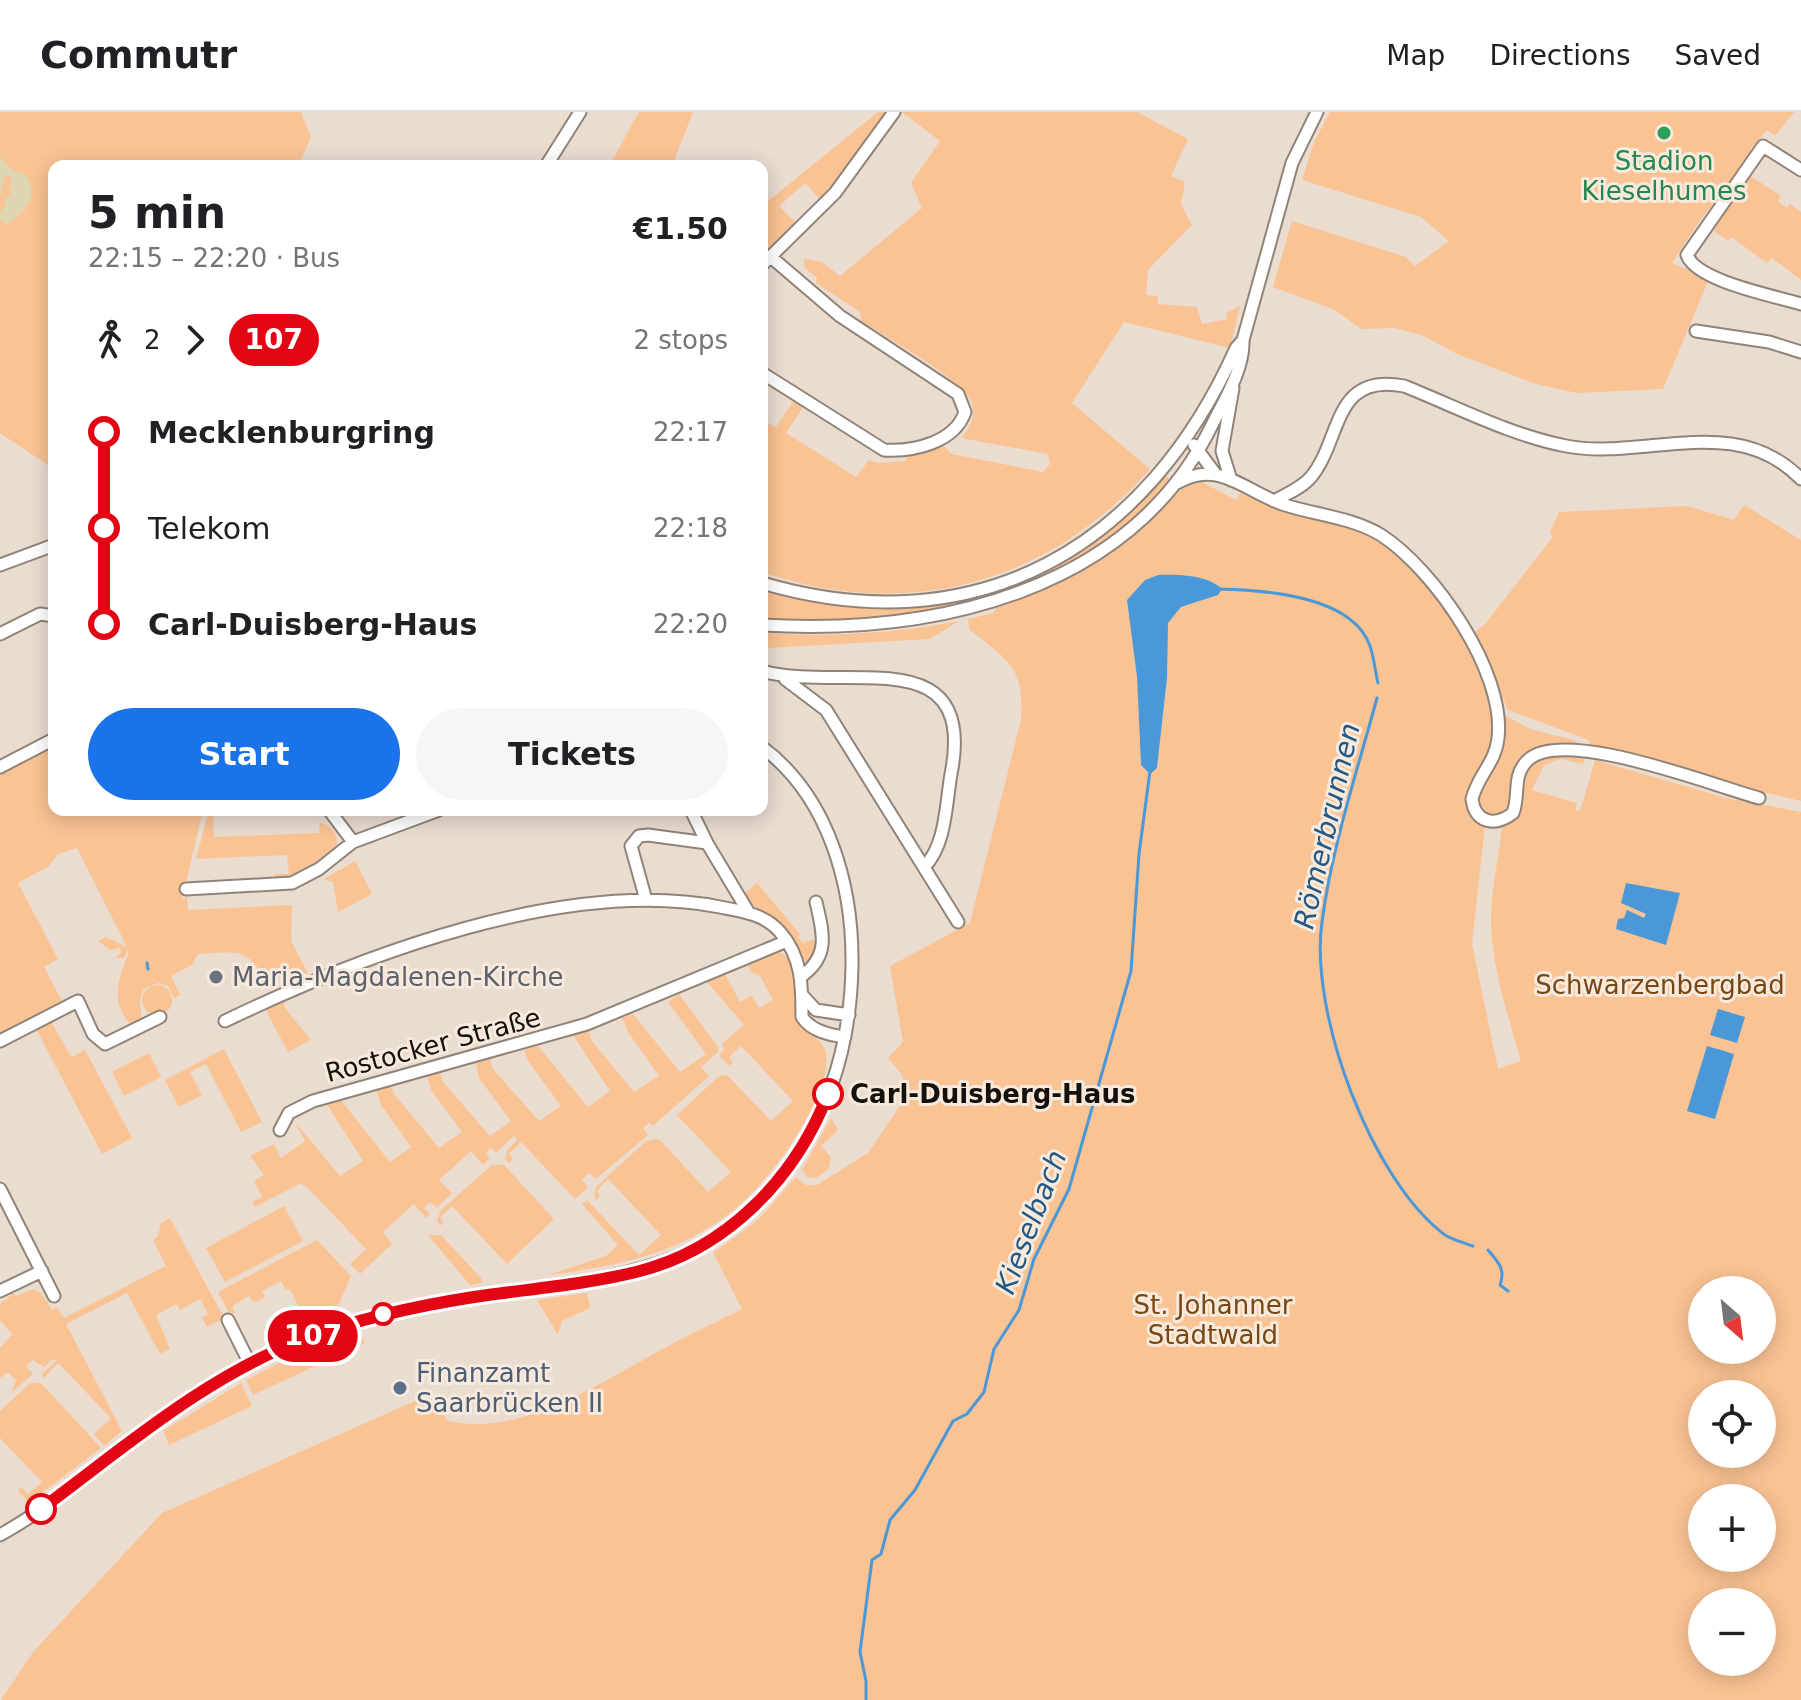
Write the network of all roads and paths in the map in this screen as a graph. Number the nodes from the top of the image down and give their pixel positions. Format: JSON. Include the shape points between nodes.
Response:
{"nodes":[{"id":1,"x":580,"y":112,"type":"edge"},
{"id":2,"x":894,"y":112,"type":"edge"},
{"id":3,"x":1317,"y":112,"type":"edge"},
{"id":4,"x":550,"y":160,"type":"edge"},
{"id":5,"x":1801,"y":170,"type":"edge"},
{"id":6,"x":768,"y":260,"type":"edge"},
{"id":7,"x":768,"y":262,"type":"edge"},
{"id":8,"x":1801,"y":304,"type":"edge"},
{"id":9,"x":1696,"y":331,"type":"dead end"},
{"id":10,"x":1243,"y":340,"type":"junction"},
{"id":11,"x":1801,"y":352,"type":"edge"},
{"id":12,"x":768,"y":377,"type":"edge"},
{"id":13,"x":1233,"y":382,"type":"junction"},
{"id":14,"x":1193,"y":443,"type":"junction"},
{"id":15,"x":1223,"y":457,"type":"junction"},
{"id":16,"x":1214,"y":472,"type":"junction"},
{"id":17,"x":1801,"y":479,"type":"edge"},
{"id":18,"x":1231,"y":480,"type":"junction"},
{"id":19,"x":1177,"y":483,"type":"junction"},
{"id":20,"x":1274,"y":501,"type":"junction"},
{"id":21,"x":48,"y":547,"type":"edge"},
{"id":22,"x":0,"y":565,"type":"edge"},
{"id":23,"x":768,"y":584,"type":"edge"},
{"id":24,"x":48,"y":615,"type":"edge"},
{"id":25,"x":768,"y":625,"type":"edge"},
{"id":26,"x":0,"y":634,"type":"edge"},
{"id":27,"x":768,"y":673,"type":"edge"},
{"id":28,"x":781,"y":676,"type":"junction"},
{"id":29,"x":48,"y":742,"type":"edge"},
{"id":30,"x":768,"y":753,"type":"edge"},
{"id":31,"x":0,"y":767,"type":"edge"},
{"id":32,"x":1759,"y":798,"type":"dead end"},
{"id":33,"x":334,"y":816,"type":"edge"},
{"id":34,"x":423,"y":816,"type":"edge"},
{"id":35,"x":694,"y":816,"type":"edge"},
{"id":36,"x":353,"y":842,"type":"junction"},
{"id":37,"x":707,"y":843,"type":"junction"},
{"id":38,"x":924,"y":867,"type":"junction"},
{"id":39,"x":186,"y":889,"type":"dead end"},
{"id":40,"x":646,"y":900,"type":"junction"},
{"id":41,"x":816,"y":902,"type":"dead end"},
{"id":42,"x":749,"y":913,"type":"junction"},
{"id":43,"x":958,"y":922,"type":"dead end"},
{"id":44,"x":787,"y":941,"type":"junction"},
{"id":45,"x":803,"y":975,"type":"junction"},
{"id":46,"x":802,"y":996,"type":"junction"},
{"id":47,"x":849,"y":1015,"type":"junction"},
{"id":48,"x":160,"y":1017,"type":"dead end"},
{"id":49,"x":225,"y":1021,"type":"dead end"},
{"id":50,"x":845,"y":1037,"type":"junction"},
{"id":51,"x":0,"y":1041,"type":"edge"},
{"id":52,"x":280,"y":1130,"type":"dead end"},
{"id":53,"x":0,"y":1189,"type":"edge"},
{"id":54,"x":42,"y":1271,"type":"junction"},
{"id":55,"x":0,"y":1291,"type":"edge"},
{"id":56,"x":54,"y":1296,"type":"dead end"},
{"id":57,"x":228,"y":1320,"type":"dead end"},
{"id":58,"x":250,"y":1364,"type":"junction"},
{"id":59,"x":0,"y":1535,"type":"edge"}],
"edges":[{"from":1,"to":4,"type":"street"},
{"from":2,"to":6,"type":"street","via":[[835,193]]},
{"from":3,"to":10,"type":"street","via":[[1292,163]]},
{"from":5,"to":8,"type":"street","via":[[1763,146],[1687,255],[1726,282]]},
{"from":7,"to":12,"type":"street","via":[[958,394],[965,412],[960,427],[949,436],[884,450]]},
{"from":9,"to":11,"type":"street"},
{"from":10,"to":13,"type":"street"},
{"from":10,"to":14,"type":"street"},
{"from":13,"to":14,"type":"street"},
{"from":13,"to":15,"type":"street"},
{"from":14,"to":15,"type":"street"},
{"from":14,"to":16,"type":"street"},
{"from":14,"to":19,"type":"street"},
{"from":14,"to":23,"type":"street","via":[[1085,539],[990,588],[937,601],[886,605]]},
{"from":15,"to":18,"type":"street"},
{"from":16,"to":18,"type":"street"},
{"from":16,"to":19,"type":"street","via":[[1195,473]]},
{"from":17,"to":20,"type":"street","via":[[1767,454],[1709,440],[1597,449],[1546,441],[1387,384],[1349,400],[1309,479]]},
{"from":18,"to":20,"type":"street"},
{"from":19,"to":25,"type":"street","via":[[1094,556],[994,603],[886,624]]},
{"from":20,"to":32,"type":"street","via":[[1381,535],[1409,557],[1445,599],[1475,649],[1498,718],[1494,756],[1472,799],[1486,821],[1502,821],[1513,813],[1520,769],[1531,756],[1559,747],[1602,752]]},
{"from":21,"to":22,"type":"street"},
{"from":24,"to":26,"type":"street"},
{"from":27,"to":28,"type":"street"},
{"from":28,"to":38,"type":"street","via":[[826,710]]},
{"from":28,"to":38,"type":"street","via":[[900,679],[922,685],[942,699],[956,727],[957,745],[937,851]]},
{"from":29,"to":31,"type":"street"},
{"from":30,"to":47,"type":"street","via":[[803,790],[836,855],[851,929]]},
{"from":33,"to":36,"type":"street"},
{"from":34,"to":36,"type":"street"},
{"from":35,"to":37,"type":"street"},
{"from":36,"to":39,"type":"street","via":[[292,883]]},
{"from":37,"to":40,"type":"street","via":[[648,835],[633,840]]},
{"from":37,"to":42,"type":"street"},
{"from":38,"to":43,"type":"street"},
{"from":40,"to":42,"type":"street"},
{"from":40,"to":49,"type":"street","via":[[554,910],[412,944],[328,973]]},
{"from":41,"to":45,"type":"street","via":[[823,950]]},
{"from":42,"to":44,"type":"street","via":[[772,924]]},
{"from":44,"to":45,"type":"street"},
{"from":44,"to":52,"type":"street","name":"Rostocker Straße","via":[[587,1024],[313,1101],[289,1113]]},
{"from":45,"to":46,"type":"street"},
{"from":46,"to":47,"type":"street","via":[[816,1010]]},
{"from":46,"to":50,"type":"street","via":[[806,1022],[827,1035]]},
{"from":47,"to":50,"type":"street"},
{"from":48,"to":51,"type":"street","via":[[105,1044],[90,1029],[78,1001]]},
{"from":50,"to":58,"type":"street","via":[[821,1112],[781,1179],[739,1220],[700,1246],[629,1274],[382,1314],[307,1338]]},
{"from":53,"to":54,"type":"street"},
{"from":54,"to":55,"type":"street"},
{"from":54,"to":56,"type":"street"},
{"from":57,"to":58,"type":"street"},
{"from":58,"to":59,"type":"street","via":[[181,1404]]}]}
